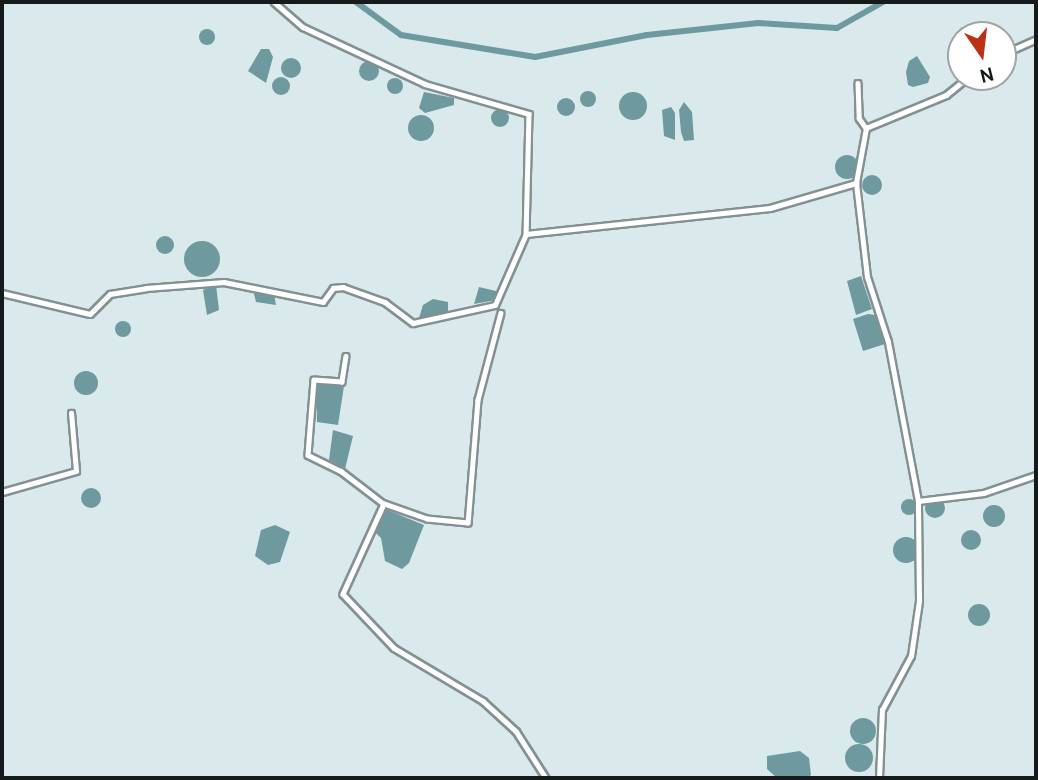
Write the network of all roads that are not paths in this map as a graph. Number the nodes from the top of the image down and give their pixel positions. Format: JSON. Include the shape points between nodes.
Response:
{"nodes":[{"id":1,"x":274,"y":2,"type":"edge"},
{"id":2,"x":1036,"y":39,"type":"edge"},
{"id":3,"x":1017,"y":48,"type":"edge"},
{"id":4,"x":858,"y":83,"type":"dead end"},
{"id":5,"x":951,"y":91,"type":"edge"},
{"id":6,"x":866,"y":128,"type":"junction"},
{"id":7,"x":856,"y":183,"type":"junction"},
{"id":8,"x":526,"y":234,"type":"junction"},
{"id":9,"x":2,"y":293,"type":"edge"},
{"id":10,"x":501,"y":313,"type":"dead end"},
{"id":11,"x":346,"y":356,"type":"dead end"},
{"id":12,"x":71,"y":413,"type":"dead end"},
{"id":13,"x":1036,"y":475,"type":"edge"},
{"id":14,"x":2,"y":492,"type":"edge"},
{"id":15,"x":918,"y":501,"type":"junction"},
{"id":16,"x":384,"y":504,"type":"junction"},
{"id":17,"x":547,"y":778,"type":"edge"},
{"id":18,"x":879,"y":778,"type":"edge"}],
"edges":[{"from":1,"to":8,"type":"street","via":[[303,27],[425,84],[529,114]]},
{"from":2,"to":3,"type":"street"},
{"from":4,"to":6,"type":"street","via":[[859,118]]},
{"from":5,"to":6,"type":"street"},
{"from":6,"to":7,"type":"street"},
{"from":7,"to":8,"type":"street","via":[[779,206]]},
{"from":7,"to":15,"type":"street","via":[[867,276],[888,342]]},
{"from":8,"to":9,"type":"street","via":[[495,305],[413,323],[385,302],[343,287],[333,288],[323,302],[224,282],[146,288],[110,294],[90,314]]},
{"from":10,"to":16,"type":"street","via":[[478,400],[468,523],[427,519]]},
{"from":11,"to":16,"type":"street","via":[[342,382],[314,380],[308,455],[341,471]]},
{"from":12,"to":14,"type":"street","via":[[76,471]]},
{"from":13,"to":15,"type":"street","via":[[984,493]]},
{"from":15,"to":18,"type":"street","via":[[919,601],[913,645],[882,710]]},
{"from":16,"to":17,"type":"street","via":[[343,594],[394,648],[483,701],[516,732]]}]}
